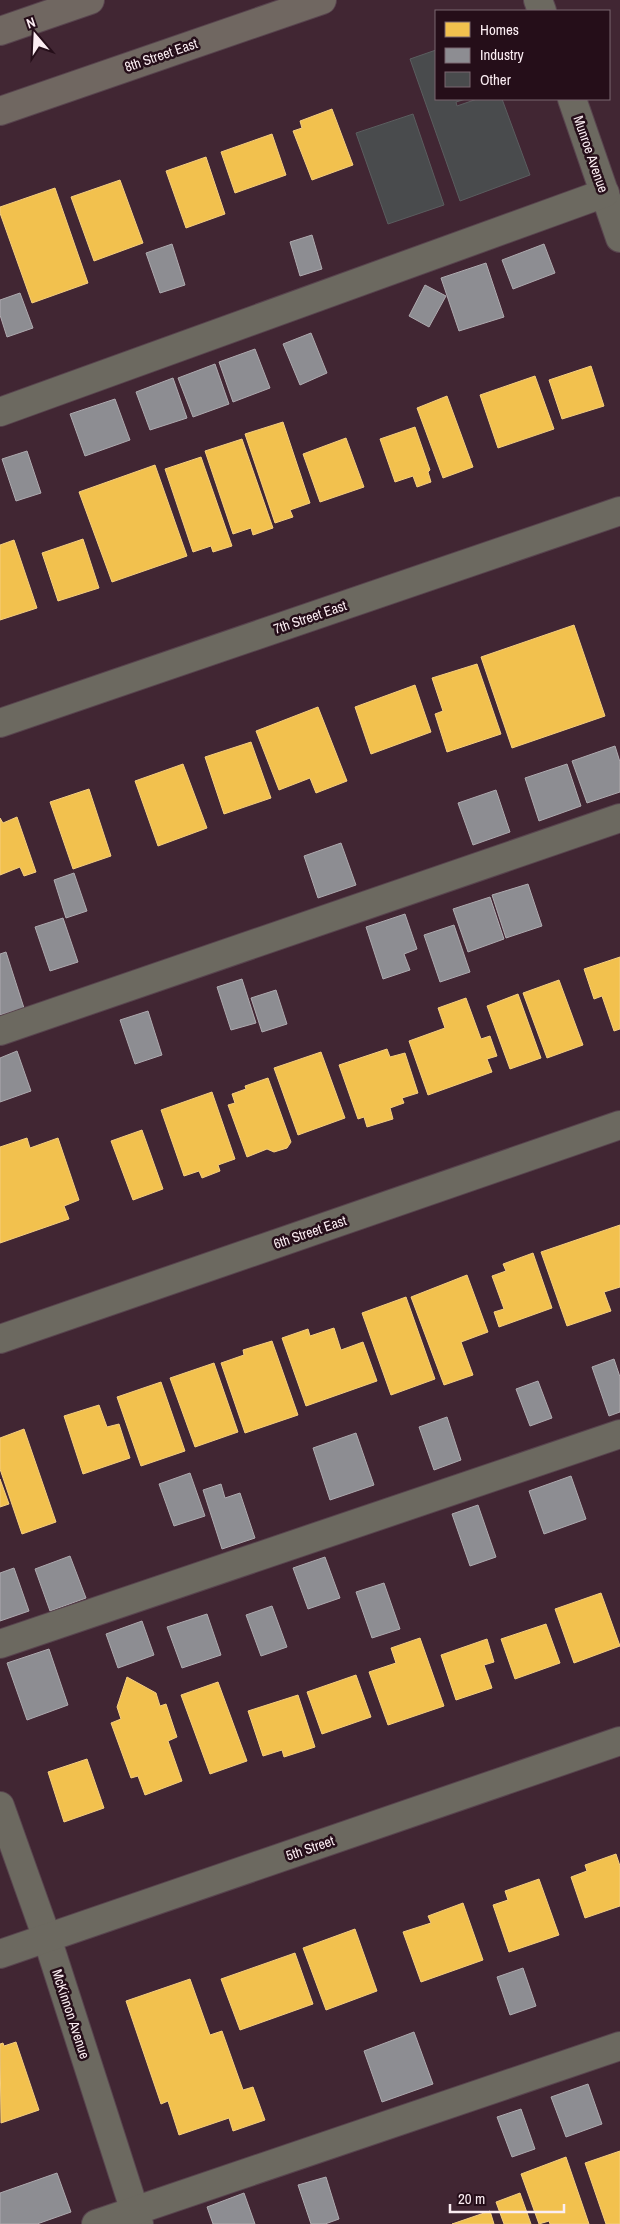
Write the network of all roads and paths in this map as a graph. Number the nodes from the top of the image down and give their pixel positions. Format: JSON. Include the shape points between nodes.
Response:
{"nodes":[{"id":1,"x":90,"y":0,"type":"edge"},
{"id":2,"x":322,"y":0,"type":"edge"},
{"id":3,"x":0,"y":31,"type":"edge"},
{"id":4,"x":572,"y":100,"type":"edge"},
{"id":5,"x":0,"y":111,"type":"edge"},
{"id":6,"x":605,"y":193,"type":"junction"},
{"id":7,"x":620,"y":238,"type":"edge"},
{"id":8,"x":0,"y":412,"type":"edge"},
{"id":9,"x":620,"y":511,"type":"edge"},
{"id":10,"x":0,"y":723,"type":"edge"},
{"id":11,"x":620,"y":818,"type":"edge"},
{"id":12,"x":0,"y":1031,"type":"edge"},
{"id":13,"x":620,"y":1125,"type":"edge"},
{"id":14,"x":0,"y":1339,"type":"edge"},
{"id":15,"x":620,"y":1434,"type":"edge"},
{"id":16,"x":0,"y":1644,"type":"edge"},
{"id":17,"x":620,"y":1741,"type":"edge"},
{"id":18,"x":0,"y":1806,"type":"edge"},
{"id":19,"x":47,"y":1938,"type":"junction"},
{"id":20,"x":0,"y":1954,"type":"edge"},
{"id":21,"x":620,"y":2046,"type":"edge"},
{"id":22,"x":136,"y":2217,"type":"edge"},
{"id":23,"x":96,"y":2224,"type":"edge"}],
"edges":[{"from":1,"to":3,"type":"main road"},
{"from":2,"to":5,"type":"main road","name":"8th Street East"},
{"from":4,"to":6,"type":"street","name":"Munroe Avenue"},
{"from":6,"to":7,"type":"street","name":"Munroe Avenue"},
{"from":6,"to":8,"type":"street"},
{"from":9,"to":10,"type":"street","name":"7th Street East"},
{"from":11,"to":12,"type":"street"},
{"from":13,"to":14,"type":"street","name":"6th Street East"},
{"from":15,"to":16,"type":"street"},
{"from":17,"to":19,"type":"street","name":"5th Street"},
{"from":18,"to":19,"type":"street","name":"McKinnon Avenue"},
{"from":19,"to":20,"type":"street","name":"5th Street"},
{"from":19,"to":22,"type":"street","name":"McKinnon Avenue"},
{"from":21,"to":22,"type":"street"},
{"from":22,"to":23,"type":"street"}]}
